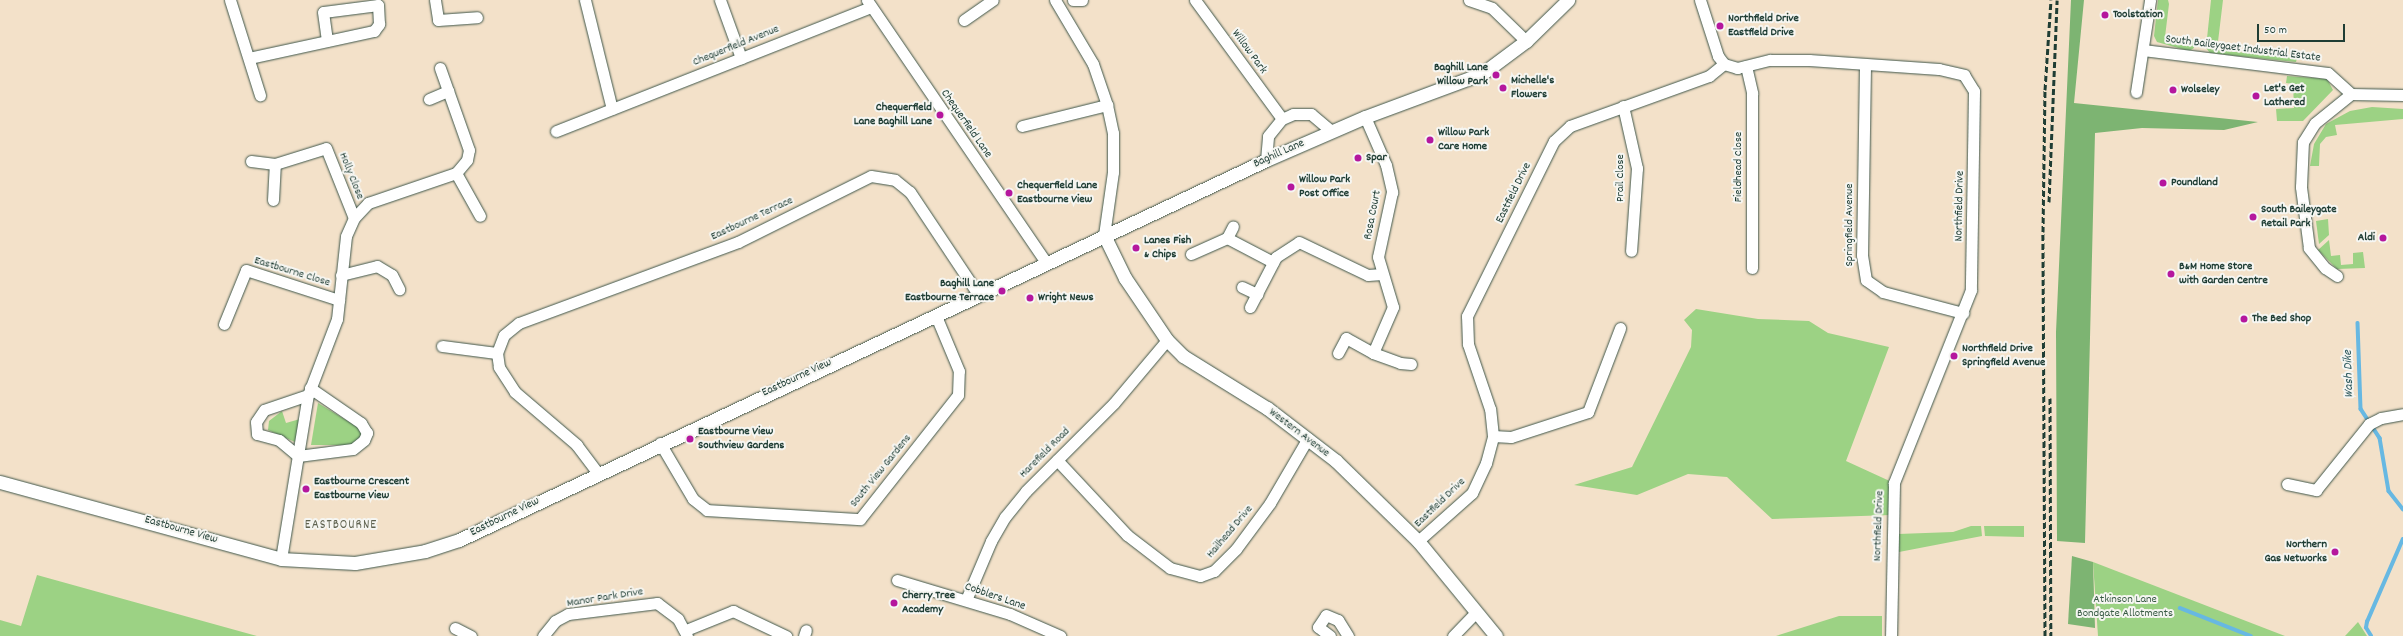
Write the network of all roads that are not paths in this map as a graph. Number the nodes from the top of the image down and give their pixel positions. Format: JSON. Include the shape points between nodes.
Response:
{"nodes":[{"id":1,"x":230,"y":0,"type":"edge"},
{"id":2,"x":436,"y":0,"type":"edge"},
{"id":3,"x":585,"y":0,"type":"edge"},
{"id":4,"x":720,"y":0,"type":"edge"},
{"id":5,"x":993,"y":0,"type":"edge"},
{"id":6,"x":1054,"y":0,"type":"edge"},
{"id":7,"x":1072,"y":0,"type":"edge"},
{"id":8,"x":1082,"y":0,"type":"edge"},
{"id":9,"x":1195,"y":0,"type":"edge"},
{"id":10,"x":1469,"y":0,"type":"edge"},
{"id":11,"x":1568,"y":0,"type":"edge"},
{"id":12,"x":1700,"y":0,"type":"edge"},
{"id":13,"x":2150,"y":0,"type":"edge"},
{"id":14,"x":868,"y":3,"type":"edge"},
{"id":15,"x":477,"y":17,"type":"dead end"},
{"id":16,"x":964,"y":20,"type":"dead end"},
{"id":17,"x":326,"y":41,"type":"junction"},
{"id":18,"x":1526,"y":41,"type":"junction"},
{"id":19,"x":2143,"y":50,"type":"junction"},
{"id":20,"x":249,"y":58,"type":"junction"},
{"id":21,"x":741,"y":58,"type":"junction"},
{"id":22,"x":1724,"y":64,"type":"junction"},
{"id":23,"x":1746,"y":66,"type":"junction"},
{"id":24,"x":1865,"y":66,"type":"junction"},
{"id":25,"x":440,"y":68,"type":"dead end"},
{"id":26,"x":448,"y":91,"type":"junction"},
{"id":27,"x":2136,"y":92,"type":"dead end"},
{"id":28,"x":260,"y":94,"type":"dead end"},
{"id":29,"x":2351,"y":94,"type":"junction"},
{"id":30,"x":2403,"y":95,"type":"edge"},
{"id":31,"x":428,"y":99,"type":"dead end"},
{"id":32,"x":1108,"y":105,"type":"junction"},
{"id":33,"x":1623,"y":106,"type":"junction"},
{"id":34,"x":612,"y":109,"type":"junction"},
{"id":35,"x":1364,"y":117,"type":"junction"},
{"id":36,"x":1282,"y":119,"type":"junction"},
{"id":37,"x":1022,"y":126,"type":"dead end"},
{"id":38,"x":556,"y":131,"type":"dead end"},
{"id":39,"x":1331,"y":131,"type":"junction"},
{"id":40,"x":1266,"y":160,"type":"junction"},
{"id":41,"x":251,"y":161,"type":"dead end"},
{"id":42,"x":275,"y":164,"type":"junction"},
{"id":43,"x":456,"y":173,"type":"junction"},
{"id":44,"x":273,"y":200,"type":"dead end"},
{"id":45,"x":480,"y":216,"type":"dead end"},
{"id":46,"x":354,"y":218,"type":"junction"},
{"id":47,"x":1232,"y":226,"type":"dead end"},
{"id":48,"x":1104,"y":235,"type":"junction"},
{"id":49,"x":1226,"y":238,"type":"junction"},
{"id":50,"x":1631,"y":251,"type":"dead end"},
{"id":51,"x":1191,"y":254,"type":"dead end"},
{"id":52,"x":1046,"y":262,"type":"junction"},
{"id":53,"x":1273,"y":262,"type":"junction"},
{"id":54,"x":1752,"y":268,"type":"dead end"},
{"id":55,"x":1382,"y":274,"type":"junction"},
{"id":56,"x":341,"y":275,"type":"junction"},
{"id":57,"x":2337,"y":276,"type":"dead end"},
{"id":58,"x":399,"y":281,"type":"dead end"},
{"id":59,"x":1242,"y":286,"type":"dead end"},
{"id":60,"x":978,"y":294,"type":"junction"},
{"id":61,"x":1257,"y":294,"type":"junction"},
{"id":62,"x":339,"y":300,"type":"junction"},
{"id":63,"x":1250,"y":307,"type":"dead end"},
{"id":64,"x":1963,"y":313,"type":"junction"},
{"id":65,"x":936,"y":316,"type":"junction"},
{"id":66,"x":224,"y":324,"type":"dead end"},
{"id":67,"x":1620,"y":328,"type":"dead end"},
{"id":68,"x":1167,"y":340,"type":"junction"},
{"id":69,"x":442,"y":346,"type":"dead end"},
{"id":70,"x":497,"y":353,"type":"junction"},
{"id":71,"x":1338,"y":353,"type":"dead end"},
{"id":72,"x":1373,"y":353,"type":"junction"},
{"id":73,"x":1411,"y":364,"type":"dead end"},
{"id":74,"x":309,"y":392,"type":"junction"},
{"id":75,"x":2403,"y":414,"type":"edge"},
{"id":76,"x":1493,"y":436,"type":"junction"},
{"id":77,"x":1308,"y":438,"type":"junction"},
{"id":78,"x":660,"y":443,"type":"junction"},
{"id":79,"x":298,"y":456,"type":"junction"},
{"id":80,"x":1057,"y":460,"type":"junction"},
{"id":81,"x":597,"y":472,"type":"junction"},
{"id":82,"x":0,"y":482,"type":"edge"},
{"id":83,"x":2287,"y":484,"type":"dead end"},
{"id":84,"x":1418,"y":541,"type":"junction"},
{"id":85,"x":281,"y":559,"type":"junction"},
{"id":86,"x":897,"y":580,"type":"dead end"},
{"id":87,"x":966,"y":600,"type":"junction"},
{"id":88,"x":1476,"y":612,"type":"junction"},
{"id":89,"x":455,"y":628,"type":"dead end"},
{"id":90,"x":686,"y":633,"type":"edge"},
{"id":91,"x":471,"y":636,"type":"edge"},
{"id":92,"x":543,"y":636,"type":"edge"},
{"id":93,"x":786,"y":636,"type":"edge"},
{"id":94,"x":1060,"y":636,"type":"edge"},
{"id":95,"x":1330,"y":636,"type":"edge"},
{"id":96,"x":1348,"y":636,"type":"edge"},
{"id":97,"x":1453,"y":636,"type":"edge"},
{"id":98,"x":1496,"y":636,"type":"edge"},
{"id":99,"x":1891,"y":636,"type":"edge"}],
"edges":[{"from":1,"to":20,"type":"street"},
{"from":2,"to":15,"type":"street","via":[[438,20]]},
{"from":3,"to":34,"type":"street"},
{"from":4,"to":21,"type":"street"},
{"from":5,"to":16,"type":"street"},
{"from":6,"to":32,"type":"street","via":[[1097,70]]},
{"from":7,"to":8,"type":"street"},
{"from":9,"to":36,"type":"street","name":"Willow Park"},
{"from":10,"to":18,"type":"street","via":[[1492,8]]},
{"from":11,"to":18,"type":"street","name":"Baghill Lane"},
{"from":12,"to":22,"type":"street","via":[[1718,56]]},
{"from":13,"to":19,"type":"street"},
{"from":14,"to":21,"type":"street","name":"Chequerfield Avenue"},
{"from":14,"to":52,"type":"street","name":"Chequerfield Lane"},
{"from":17,"to":17,"type":"street","via":[[323,12],[378,5],[378,28]]},
{"from":17,"to":20,"type":"street"},
{"from":18,"to":35,"type":"street","name":"Baghill Lane","via":[[1483,73]]},
{"from":19,"to":27,"type":"street"},
{"from":19,"to":29,"type":"street","name":"South Baileygaet Industrial Estate","via":[[2328,73]]},
{"from":20,"to":28,"type":"street"},
{"from":21,"to":34,"type":"street","name":"Chequerfield Avenue"},
{"from":22,"to":23,"type":"street","name":"Northfield Drive"},
{"from":22,"to":33,"type":"street","name":"Eastfield Drive","via":[[1709,76]]},
{"from":23,"to":24,"type":"street","name":"Northfield Drive","via":[[1770,60]]},
{"from":23,"to":54,"type":"street","name":"Fieldhead Close","via":[[1752,93]]},
{"from":24,"to":64,"type":"street","name":"Springfield Avenue","via":[[1862,255],[1866,280],[1883,292]]},
{"from":24,"to":64,"type":"street","name":"Northfield Drive","via":[[1958,72],[1967,78],[1974,91],[1973,276]]},
{"from":25,"to":26,"type":"street"},
{"from":26,"to":31,"type":"street"},
{"from":26,"to":43,"type":"street","via":[[469,150],[465,167]]},
{"from":29,"to":30,"type":"street"},
{"from":29,"to":57,"type":"street","via":[[2315,123],[2303,142],[2302,187],[2310,251],[2325,268]]},
{"from":32,"to":37,"type":"street"},
{"from":32,"to":48,"type":"street","via":[[1113,133],[1113,172]]},
{"from":33,"to":50,"type":"street","name":"Prail Close","via":[[1636,168]]},
{"from":33,"to":76,"type":"street","name":"Eastfield Drive","via":[[1570,126],[1554,141],[1468,316],[1468,344],[1490,409]]},
{"from":34,"to":38,"type":"street","name":"Chequerfield Avenue"},
{"from":35,"to":39,"type":"street","name":"Baghill Lane"},
{"from":35,"to":55,"type":"street","name":"Rosa Court","via":[[1386,165],[1392,192],[1378,257]]},
{"from":36,"to":39,"type":"street","via":[[1293,114],[1311,114]]},
{"from":36,"to":40,"type":"street","via":[[1268,136]]},
{"from":39,"to":40,"type":"street","name":"Baghill Lane"},
{"from":40,"to":48,"type":"street","name":"Baghill Lane"},
{"from":41,"to":42,"type":"street","name":"Holly Close"},
{"from":42,"to":44,"type":"street"},
{"from":42,"to":46,"type":"street","name":"Holly Close","via":[[326,148]]},
{"from":43,"to":45,"type":"street"},
{"from":43,"to":46,"type":"street","via":[[368,203]]},
{"from":46,"to":56,"type":"street","via":[[346,236]]},
{"from":47,"to":49,"type":"street"},
{"from":48,"to":52,"type":"street","name":"Baghill Lane"},
{"from":48,"to":68,"type":"street","name":"Western Avenue","via":[[1125,278]]},
{"from":49,"to":51,"type":"street"},
{"from":49,"to":53,"type":"street"},
{"from":52,"to":60,"type":"street","name":"Baghill Lane"},
{"from":53,"to":55,"type":"street","via":[[1303,241],[1368,275]]},
{"from":53,"to":61,"type":"street"},
{"from":55,"to":72,"type":"street","name":"Rosa Court","via":[[1393,307]]},
{"from":56,"to":58,"type":"street","via":[[377,266]]},
{"from":56,"to":62,"type":"street"},
{"from":59,"to":61,"type":"street"},
{"from":60,"to":65,"type":"street","name":"Eastbourne View"},
{"from":60,"to":70,"type":"street","name":"Eastbourne Terrace","via":[[910,192],[895,180],[871,176],[738,242],[519,323],[504,335]]},
{"from":61,"to":63,"type":"street"},
{"from":62,"to":66,"type":"street","name":"Eastbourne Close","via":[[246,270]]},
{"from":62,"to":74,"type":"street","via":[[337,319]]},
{"from":64,"to":99,"type":"street","name":"Northfield Drive","via":[[1894,482]]},
{"from":65,"to":78,"type":"street","name":"Eastbourne View"},
{"from":65,"to":78,"type":"street","name":"South View Gardens","via":[[959,370],[958,395],[860,519],[707,510],[693,499]]},
{"from":67,"to":76,"type":"street","via":[[1588,412],[1511,437]]},
{"from":68,"to":77,"type":"street","name":"Western Avenue","via":[[1206,372]]},
{"from":68,"to":80,"type":"street","name":"Harefield Road","via":[[1114,402]]},
{"from":69,"to":70,"type":"street"},
{"from":70,"to":81,"type":"street","via":[[499,367],[515,392],[577,445]]},
{"from":71,"to":72,"type":"street","via":[[1346,338]]},
{"from":72,"to":73,"type":"street","via":[[1400,363]]},
{"from":74,"to":79,"type":"street"},
{"from":74,"to":79,"type":"street","via":[[264,410],[256,422],[257,434],[279,440]]},
{"from":74,"to":79,"type":"street","via":[[361,423],[367,433],[364,440],[353,449]]},
{"from":75,"to":83,"type":"street","via":[[2370,424],[2316,490]]},
{"from":76,"to":84,"type":"street","name":"Eastfield Drive","via":[[1481,476],[1472,493]]},
{"from":77,"to":80,"type":"street","name":"Hailhead Drive","via":[[1270,503],[1236,549],[1214,571],[1200,576],[1170,568],[1127,535]]},
{"from":77,"to":84,"type":"street","name":"Western Avenue","via":[[1374,495]]},
{"from":78,"to":81,"type":"street","name":"Eastbourne View"},
{"from":79,"to":85,"type":"street"},
{"from":80,"to":87,"type":"street","name":"Harefield Road","via":[[1005,516],[991,541]]},
{"from":81,"to":85,"type":"street","name":"Eastbourne View","via":[[459,540],[425,551],[355,563]]},
{"from":82,"to":85,"type":"street","name":"Eastbourne View"},
{"from":84,"to":88,"type":"street","name":"Western Avenue"},
{"from":86,"to":87,"type":"street","name":"Cobblers Lane"},
{"from":87,"to":94,"type":"street","name":"Cobblers Lane","via":[[1010,614]]},
{"from":88,"to":97,"type":"street"},
{"from":88,"to":98,"type":"street","name":"Western Avenue"},
{"from":89,"to":91,"type":"street"},
{"from":90,"to":92,"type":"street","name":"Manor Park Drive","via":[[661,606],[643,604],[568,614],[556,621]]},
{"from":90,"to":93,"type":"street","via":[[733,611]]},
{"from":95,"to":96,"type":"street","via":[[1318,627],[1326,615],[1338,620]]}]}
